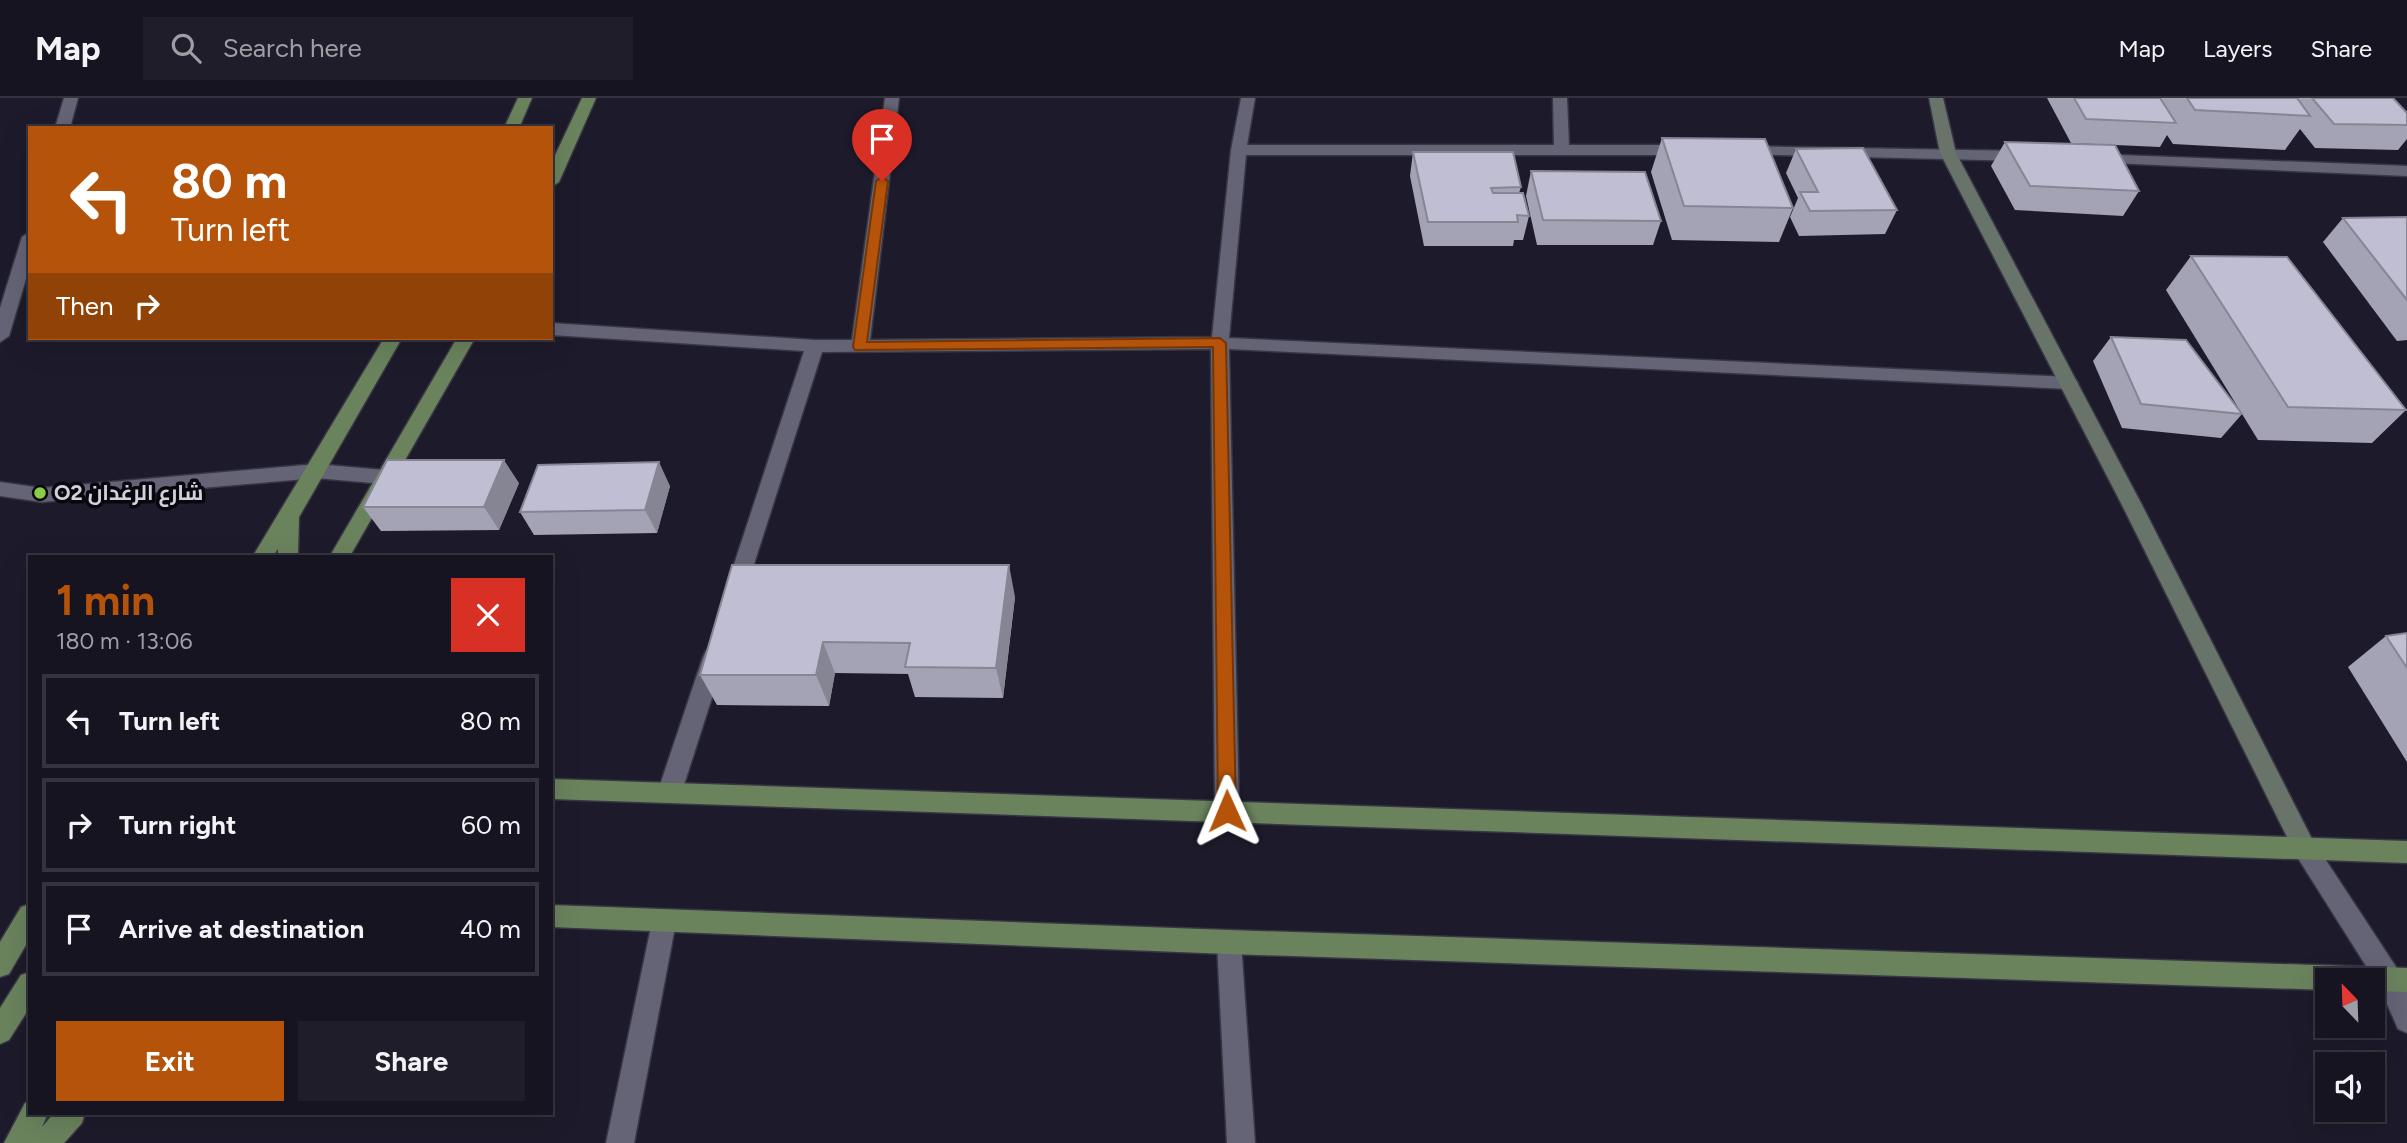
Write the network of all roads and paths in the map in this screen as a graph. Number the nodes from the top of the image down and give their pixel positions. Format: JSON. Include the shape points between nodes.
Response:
{"nodes":[{"id":1,"x":71,"y":98,"type":"edge"},
{"id":2,"x":525,"y":98,"type":"edge"},
{"id":3,"x":589,"y":98,"type":"edge"},
{"id":4,"x":892,"y":98,"type":"edge"},
{"id":5,"x":1248,"y":98,"type":"edge"},
{"id":6,"x":1560,"y":98,"type":"edge"},
{"id":7,"x":1936,"y":98,"type":"edge"},
{"id":8,"x":63,"y":126,"type":"edge"},
{"id":9,"x":512,"y":126,"type":"edge"},
{"id":10,"x":1562,"y":149,"type":"junction"},
{"id":11,"x":1239,"y":150,"type":"junction"},
{"id":12,"x":1699,"y":150,"type":"edge"},
{"id":13,"x":1727,"y":151,"type":"edge"},
{"id":14,"x":1948,"y":153,"type":"junction"},
{"id":15,"x":2045,"y":157,"type":"edge"},
{"id":16,"x":2073,"y":158,"type":"edge"},
{"id":17,"x":2407,"y":171,"type":"edge"},
{"id":18,"x":553,"y":179,"type":"edge"},
{"id":19,"x":28,"y":244,"type":"edge"},
{"id":20,"x":553,"y":329,"type":"edge"},
{"id":21,"x":0,"y":336,"type":"edge"},
{"id":22,"x":392,"y":340,"type":"edge"},
{"id":23,"x":465,"y":340,"type":"edge"},
{"id":24,"x":1220,"y":343,"type":"junction"},
{"id":25,"x":815,"y":346,"type":"junction"},
{"id":26,"x":860,"y":347,"type":"junction"},
{"id":27,"x":2069,"y":383,"type":"junction"},
{"id":28,"x":316,"y":471,"type":"junction"},
{"id":29,"x":384,"y":477,"type":"junction"},
{"id":30,"x":0,"y":489,"type":"edge"},
{"id":31,"x":289,"y":517,"type":"junction"},
{"id":32,"x":263,"y":555,"type":"edge"},
{"id":33,"x":288,"y":555,"type":"edge"},
{"id":34,"x":341,"y":555,"type":"edge"},
{"id":35,"x":730,"y":608,"type":"edge"},
{"id":36,"x":721,"y":634,"type":"edge"},
{"id":37,"x":553,"y":789,"type":"edge"},
{"id":38,"x":670,"y":791,"type":"junction"},
{"id":39,"x":1227,"y":811,"type":"junction"},
{"id":40,"x":2304,"y":848,"type":"junction"},
{"id":41,"x":2407,"y":852,"type":"edge"},
{"id":42,"x":553,"y":916,"type":"edge"},
{"id":43,"x":28,"y":918,"type":"edge"},
{"id":44,"x":664,"y":922,"type":"junction"},
{"id":45,"x":1230,"y":942,"type":"junction"},
{"id":46,"x":0,"y":965,"type":"edge"},
{"id":47,"x":2398,"y":979,"type":"edge"},
{"id":48,"x":28,"y":987,"type":"edge"},
{"id":49,"x":2407,"y":1020,"type":"edge"},
{"id":50,"x":0,"y":1031,"type":"edge"},
{"id":51,"x":34,"y":1115,"type":"edge"},
{"id":52,"x":70,"y":1115,"type":"edge"},
{"id":53,"x":18,"y":1143,"type":"edge"},
{"id":54,"x":46,"y":1143,"type":"edge"},
{"id":55,"x":620,"y":1143,"type":"edge"},
{"id":56,"x":1241,"y":1143,"type":"edge"}],
"edges":[{"from":1,"to":8,"type":"street"},
{"from":2,"to":9,"type":"main road"},
{"from":3,"to":18,"type":"main road"},
{"from":4,"to":26,"type":"street"},
{"from":5,"to":11,"type":"street"},
{"from":6,"to":10,"type":"street"},
{"from":7,"to":14,"type":"street"},
{"from":10,"to":11,"type":"street"},
{"from":10,"to":12,"type":"street"},
{"from":11,"to":24,"type":"street"},
{"from":13,"to":14,"type":"street"},
{"from":14,"to":15,"type":"street"},
{"from":14,"to":27,"type":"street"},
{"from":16,"to":17,"type":"street"},
{"from":19,"to":21,"type":"street"},
{"from":20,"to":25,"type":"street"},
{"from":22,"to":28,"type":"main road"},
{"from":23,"to":29,"type":"main road"},
{"from":24,"to":26,"type":"street"},
{"from":24,"to":27,"type":"street"},
{"from":24,"to":39,"type":"street"},
{"from":25,"to":26,"type":"street"},
{"from":25,"to":35,"type":"street"},
{"from":27,"to":40,"type":"street"},
{"from":28,"to":29,"type":"street"},
{"from":28,"to":30,"type":"street","via":[[42,495]]},
{"from":28,"to":31,"type":"main road"},
{"from":29,"to":34,"type":"main road"},
{"from":31,"to":32,"type":"main road"},
{"from":31,"to":33,"type":"main road"},
{"from":36,"to":38,"type":"street"},
{"from":37,"to":38,"type":"main road"},
{"from":38,"to":39,"type":"main road"},
{"from":39,"to":40,"type":"main road"},
{"from":40,"to":41,"type":"main road"},
{"from":40,"to":47,"type":"street"},
{"from":42,"to":44,"type":"main road"},
{"from":43,"to":46,"type":"main road"},
{"from":44,"to":45,"type":"main road"},
{"from":44,"to":55,"type":"street"},
{"from":45,"to":47,"type":"main road"},
{"from":45,"to":56,"type":"street"},
{"from":47,"to":49,"type":"street"},
{"from":48,"to":50,"type":"main road"},
{"from":51,"to":53,"type":"main road"},
{"from":52,"to":54,"type":"main road"}]}
